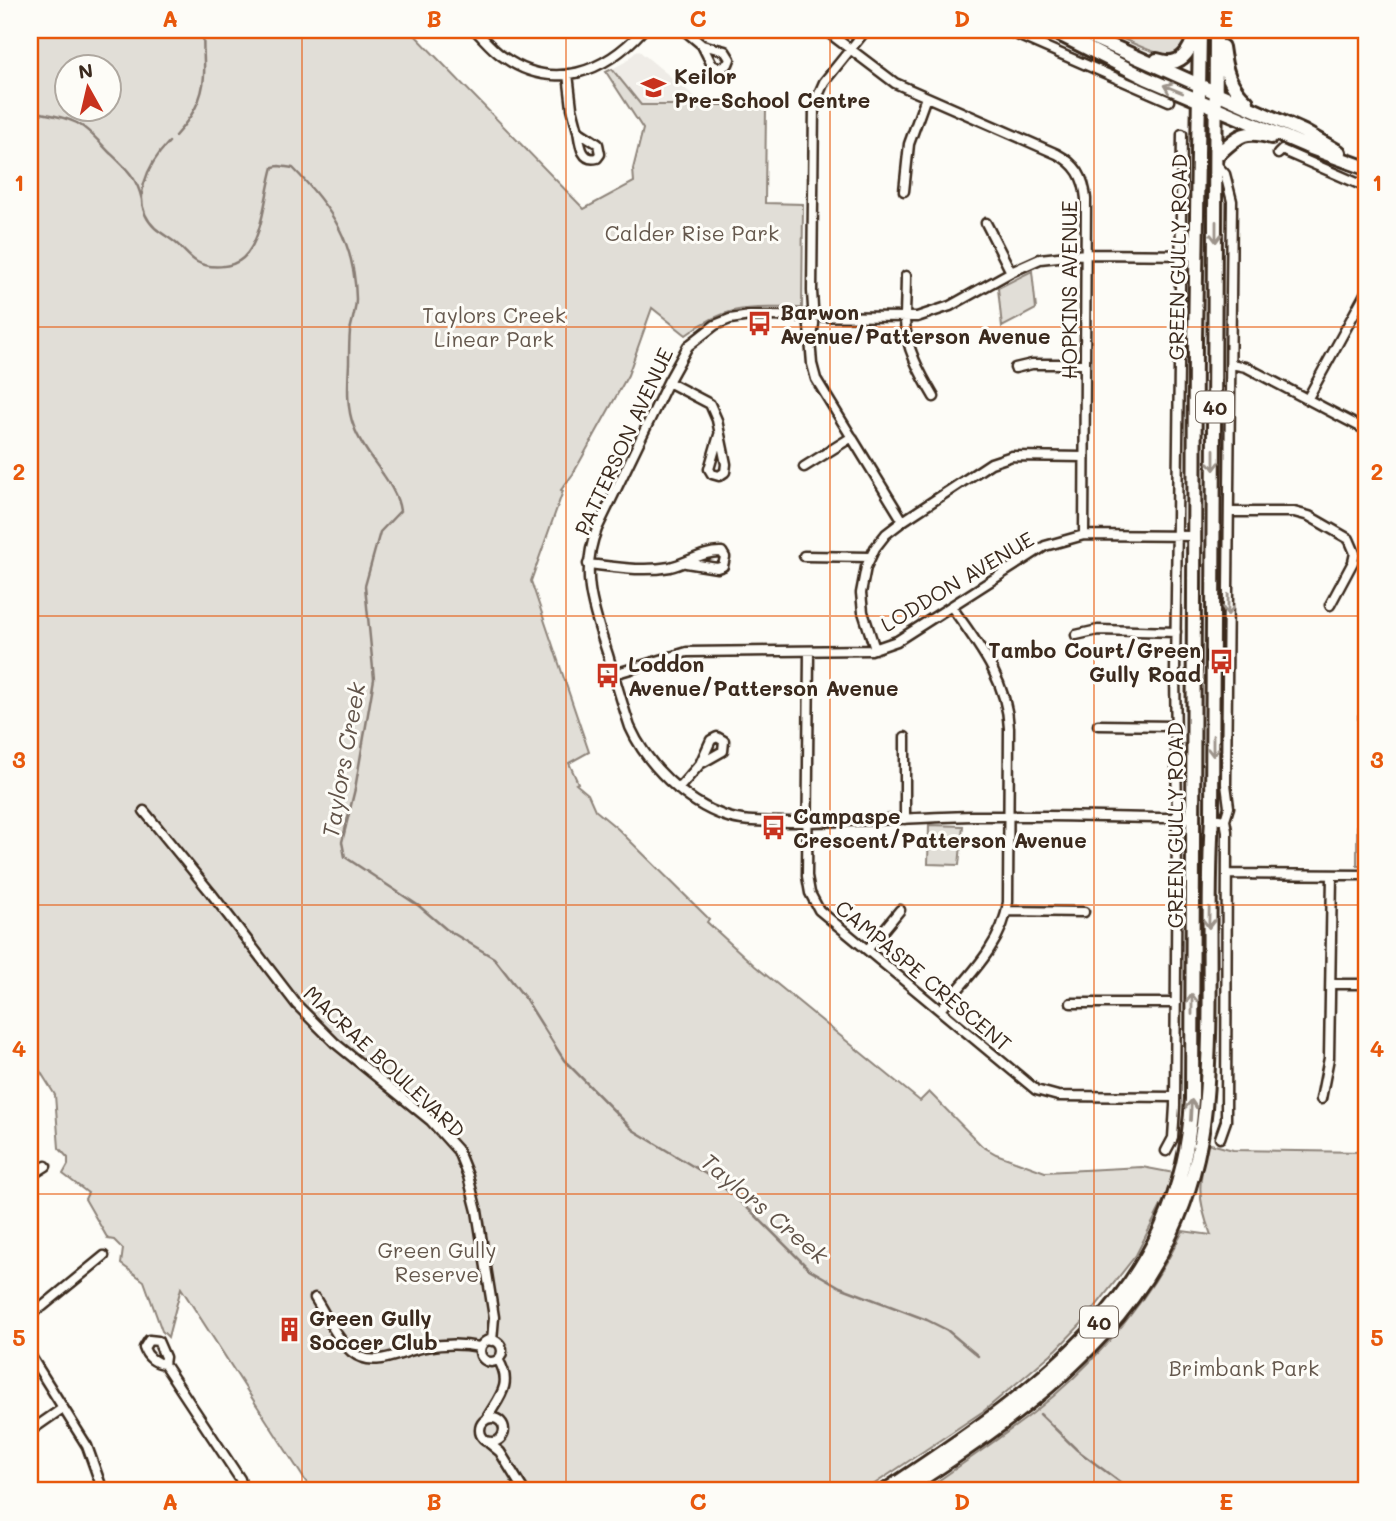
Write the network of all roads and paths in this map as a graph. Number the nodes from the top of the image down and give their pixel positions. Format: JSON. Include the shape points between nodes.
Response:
{"nodes":[{"id":1,"x":642,"y":30,"type":"edge"},
{"id":2,"x":684,"y":30,"type":"edge"},
{"id":3,"x":825,"y":30,"type":"edge"},
{"id":4,"x":866,"y":30,"type":"edge"},
{"id":5,"x":1006,"y":30,"type":"edge"},
{"id":6,"x":1051,"y":30,"type":"edge"},
{"id":7,"x":1076,"y":30,"type":"edge"},
{"id":8,"x":1082,"y":30,"type":"edge"},
{"id":9,"x":1198,"y":30,"type":"edge"},
{"id":10,"x":1218,"y":30,"type":"edge"},
{"id":11,"x":478,"y":31,"type":"edge"},
{"id":12,"x":702,"y":45,"type":"dead end"},
{"id":13,"x":850,"y":49,"type":"junction"},
{"id":14,"x":568,"y":74,"type":"junction"},
{"id":15,"x":1199,"y":83,"type":"junction"},
{"id":16,"x":1215,"y":90,"type":"junction"},
{"id":17,"x":926,"y":96,"type":"junction"},
{"id":18,"x":1199,"y":100,"type":"junction"},
{"id":19,"x":1169,"y":101,"type":"dead end"},
{"id":20,"x":1216,"y":107,"type":"junction"},
{"id":21,"x":1257,"y":110,"type":"junction"},
{"id":22,"x":578,"y":131,"type":"dead end"},
{"id":23,"x":1182,"y":134,"type":"dead end"},
{"id":24,"x":1306,"y":146,"type":"junction"},
{"id":25,"x":1278,"y":154,"type":"dead end"},
{"id":26,"x":1216,"y":160,"type":"junction"},
{"id":27,"x":1366,"y":168,"type":"edge"},
{"id":28,"x":1366,"y":187,"type":"edge"},
{"id":29,"x":904,"y":191,"type":"dead end"},
{"id":30,"x":986,"y":223,"type":"dead end"},
{"id":31,"x":1086,"y":254,"type":"junction"},
{"id":32,"x":1181,"y":255,"type":"junction"},
{"id":33,"x":1198,"y":255,"type":"junction"},
{"id":34,"x":1012,"y":272,"type":"junction"},
{"id":35,"x":906,"y":276,"type":"dead end"},
{"id":36,"x":1366,"y":292,"type":"edge"},
{"id":37,"x":811,"y":317,"type":"junction"},
{"id":38,"x":905,"y":318,"type":"junction"},
{"id":39,"x":1085,"y":364,"type":"junction"},
{"id":40,"x":1231,"y":364,"type":"junction"},
{"id":41,"x":1015,"y":368,"type":"dead end"},
{"id":42,"x":668,"y":382,"type":"junction"},
{"id":43,"x":934,"y":397,"type":"dead end"},
{"id":44,"x":1308,"y":398,"type":"junction"},
{"id":45,"x":1366,"y":430,"type":"edge"},
{"id":46,"x":719,"y":435,"type":"dead end"},
{"id":47,"x":852,"y":438,"type":"junction"},
{"id":48,"x":1084,"y":457,"type":"junction"},
{"id":49,"x":804,"y":467,"type":"dead end"},
{"id":50,"x":1230,"y":512,"type":"junction"},
{"id":51,"x":902,"y":521,"type":"junction"},
{"id":52,"x":1084,"y":535,"type":"junction"},
{"id":53,"x":1177,"y":535,"type":"junction"},
{"id":54,"x":1195,"y":536,"type":"junction"},
{"id":55,"x":1214,"y":536,"type":"junction"},
{"id":56,"x":1229,"y":537,"type":"junction"},
{"id":57,"x":804,"y":556,"type":"dead end"},
{"id":58,"x":870,"y":557,"type":"junction"},
{"id":59,"x":686,"y":563,"type":"dead end"},
{"id":60,"x":588,"y":564,"type":"junction"},
{"id":61,"x":1331,"y":605,"type":"dead end"},
{"id":62,"x":951,"y":606,"type":"junction"},
{"id":63,"x":1176,"y":632,"type":"junction"},
{"id":64,"x":1076,"y":635,"type":"dead end"},
{"id":65,"x":875,"y":649,"type":"junction"},
{"id":66,"x":809,"y":652,"type":"junction"},
{"id":67,"x":614,"y":674,"type":"junction"},
{"id":68,"x":1098,"y":725,"type":"dead end"},
{"id":69,"x":1175,"y":726,"type":"junction"},
{"id":70,"x":905,"y":737,"type":"dead end"},
{"id":71,"x":700,"y":764,"type":"dead end"},
{"id":72,"x":678,"y":789,"type":"junction"},
{"id":73,"x":144,"y":811,"type":"dead end"},
{"id":74,"x":1008,"y":817,"type":"junction"},
{"id":75,"x":1177,"y":818,"type":"junction"},
{"id":76,"x":1194,"y":818,"type":"junction"},
{"id":77,"x":905,"y":819,"type":"junction"},
{"id":78,"x":1219,"y":819,"type":"junction"},
{"id":79,"x":807,"y":822,"type":"junction"},
{"id":80,"x":1227,"y":874,"type":"junction"},
{"id":81,"x":1332,"y":875,"type":"junction"},
{"id":82,"x":1366,"y":875,"type":"edge"},
{"id":83,"x":900,"y":910,"type":"dead end"},
{"id":84,"x":1007,"y":911,"type":"junction"},
{"id":85,"x":1084,"y":912,"type":"dead end"},
{"id":86,"x":868,"y":949,"type":"junction"},
{"id":87,"x":1332,"y":984,"type":"junction"},
{"id":88,"x":1366,"y":985,"type":"edge"},
{"id":89,"x":1071,"y":1003,"type":"dead end"},
{"id":90,"x":1176,"y":1003,"type":"junction"},
{"id":91,"x":940,"y":1010,"type":"junction"},
{"id":92,"x":1175,"y":1097,"type":"junction"},
{"id":93,"x":1321,"y":1099,"type":"dead end"},
{"id":94,"x":1220,"y":1138,"type":"dead end"},
{"id":95,"x":1166,"y":1152,"type":"dead end"},
{"id":96,"x":46,"y":1166,"type":"dead end"},
{"id":97,"x":30,"y":1176,"type":"edge"},
{"id":98,"x":104,"y":1256,"type":"dead end"},
{"id":99,"x":316,"y":1298,"type":"dead end"},
{"id":100,"x":30,"y":1314,"type":"edge"},
{"id":101,"x":492,"y":1341,"type":"junction"},
{"id":102,"x":479,"y":1347,"type":"junction"},
{"id":103,"x":30,"y":1355,"type":"edge"},
{"id":104,"x":499,"y":1361,"type":"junction"},
{"id":105,"x":164,"y":1364,"type":"dead end"},
{"id":106,"x":497,"y":1403,"type":"junction"},
{"id":107,"x":63,"y":1408,"type":"junction"},
{"id":108,"x":487,"y":1419,"type":"junction"},
{"id":109,"x":500,"y":1421,"type":"junction"},
{"id":110,"x":30,"y":1431,"type":"edge"},
{"id":111,"x":503,"y":1436,"type":"junction"},
{"id":112,"x":489,"y":1442,"type":"junction"},
{"id":113,"x":511,"y":1469,"type":"junction"},
{"id":114,"x":103,"y":1491,"type":"edge"},
{"id":115,"x":243,"y":1491,"type":"edge"},
{"id":116,"x":524,"y":1491,"type":"edge"},
{"id":117,"x":885,"y":1491,"type":"edge"},
{"id":118,"x":903,"y":1491,"type":"edge"}],
"edges":[{"from":1,"to":14,"type":"street","via":[[612,59]]},
{"from":2,"to":12,"type":"street"},
{"from":3,"to":13,"type":"street","name":"HOPKINS AVENUE"},
{"from":4,"to":13,"type":"street"},
{"from":5,"to":19,"type":"street"},
{"from":18,"to":6,"type":"main road","one_way":true},
{"from":7,"to":15,"type":"main road"},
{"from":8,"to":9,"type":"main road","via":[[1169,63],[1188,53]]},
{"from":9,"to":15,"type":"main road","name":"GREEN GULLY ROAD","number":"40"},
{"from":10,"to":16,"type":"main road","name":"GREEN GULLY ROAD","number":"40"},
{"from":10,"to":21,"type":"main road","via":[[1227,76],[1238,94]]},
{"from":11,"to":14,"type":"street","via":[[503,57],[520,66]]},
{"from":13,"to":17,"type":"street","name":"HOPKINS AVENUE","via":[[887,78]]},
{"from":13,"to":37,"type":"street","via":[[821,88],[813,110]]},
{"from":14,"to":22,"type":"street"},
{"from":15,"to":16,"type":"main road"},
{"from":15,"to":18,"type":"main road","name":"GREEN GULLY ROAD","number":"40"},
{"from":16,"to":20,"type":"main road","name":"GREEN GULLY ROAD","number":"40"},
{"from":16,"to":21,"type":"main road"},
{"from":17,"to":29,"type":"street","via":[[911,135]]},
{"from":17,"to":31,"type":"street","name":"HOPKINS AVENUE","via":[[1073,164],[1085,189]]},
{"from":18,"to":20,"type":"main road"},
{"from":18,"to":33,"type":"main road","name":"GREEN GULLY ROAD","number":"40"},
{"from":20,"to":24,"type":"main road"},
{"from":20,"to":26,"type":"main road","name":"GREEN GULLY ROAD","number":"40"},
{"from":21,"to":27,"type":"main road"},
{"from":23,"to":32,"type":"street"},
{"from":24,"to":26,"type":"main road","via":[[1248,134],[1234,140]]},
{"from":24,"to":27,"type":"main road"},
{"from":25,"to":28,"type":"street","via":[[1282,150]]},
{"from":26,"to":40,"type":"street","via":[[1231,189]]},
{"from":26,"to":55,"type":"main road","name":"GREEN GULLY ROAD","number":"40","one_way":true},
{"from":30,"to":34,"type":"street"},
{"from":31,"to":32,"type":"street","name":"PATTERSON AVENUE"},
{"from":31,"to":34,"type":"street","name":"PATTERSON AVENUE","via":[[1040,260]]},
{"from":31,"to":39,"type":"street","name":"HOPKINS AVENUE"},
{"from":32,"to":33,"type":"street","name":"PATTERSON AVENUE"},
{"from":32,"to":53,"type":"street"},
{"from":33,"to":54,"type":"main road","name":"GREEN GULLY ROAD","number":"40"},
{"from":34,"to":38,"type":"street","name":"PATTERSON AVENUE","via":[[943,309]]},
{"from":35,"to":38,"type":"street"},
{"from":36,"to":44,"type":"street"},
{"from":37,"to":38,"type":"street","name":"PATTERSON AVENUE"},
{"from":37,"to":42,"type":"street","name":"PATTERSON AVENUE","via":[[739,317],[715,325],[688,346]]},
{"from":37,"to":47,"type":"street","via":[[816,379]]},
{"from":38,"to":43,"type":"street","via":[[918,369]]},
{"from":39,"to":41,"type":"street"},
{"from":39,"to":48,"type":"street","name":"HOPKINS AVENUE"},
{"from":40,"to":44,"type":"street"},
{"from":40,"to":50,"type":"street"},
{"from":42,"to":46,"type":"street","via":[[710,404]]},
{"from":42,"to":60,"type":"street","name":"PATTERSON AVENUE","via":[[597,529]]},
{"from":44,"to":45,"type":"street"},
{"from":47,"to":49,"type":"street"},
{"from":47,"to":51,"type":"street"},
{"from":48,"to":51,"type":"street","via":[[1005,457]]},
{"from":48,"to":52,"type":"street","name":"HOPKINS AVENUE"},
{"from":50,"to":56,"type":"street"},
{"from":50,"to":61,"type":"street","via":[[1294,512],[1349,539],[1355,552],[1353,562]]},
{"from":51,"to":58,"type":"street"},
{"from":52,"to":53,"type":"street","name":"LODDON AVENUE"},
{"from":52,"to":62,"type":"street","name":"LODDON AVENUE","via":[[1045,546]]},
{"from":53,"to":54,"type":"street","name":"LODDON AVENUE"},
{"from":53,"to":63,"type":"street"},
{"from":54,"to":55,"type":"main road"},
{"from":54,"to":76,"type":"main road","name":"GREEN GULLY ROAD","number":"40"},
{"from":55,"to":56,"type":"street"},
{"from":55,"to":78,"type":"main road","name":"GREEN GULLY ROAD","number":"40","one_way":true},
{"from":56,"to":78,"type":"street","one_way":true,"via":[[1229,807]]},
{"from":57,"to":58,"type":"street"},
{"from":58,"to":65,"type":"street","via":[[862,603]]},
{"from":59,"to":60,"type":"street","via":[[640,569]]},
{"from":60,"to":67,"type":"street","name":"PATTERSON AVENUE","via":[[591,599]]},
{"from":62,"to":65,"type":"street","name":"LODDON AVENUE"},
{"from":62,"to":74,"type":"street","via":[[1003,690],[1009,728]]},
{"from":63,"to":64,"type":"street","via":[[1098,630]]},
{"from":63,"to":69,"type":"street"},
{"from":65,"to":66,"type":"street","name":"LODDON AVENUE"},
{"from":66,"to":67,"type":"street","name":"LODDON AVENUE","via":[[687,652]]},
{"from":66,"to":79,"type":"street","name":"CAMPASPE CRESCENT"},
{"from":67,"to":72,"type":"street","name":"PATTERSON AVENUE","via":[[637,744]]},
{"from":68,"to":69,"type":"street"},
{"from":69,"to":75,"type":"street"},
{"from":70,"to":77,"type":"street"},
{"from":71,"to":72,"type":"street"},
{"from":72,"to":79,"type":"street","name":"PATTERSON AVENUE","via":[[728,817]]},
{"from":73,"to":101,"type":"street","name":"MACRAE BOULEVARD","via":[[305,1014],[431,1121],[458,1151],[477,1211],[494,1317]]},
{"from":74,"to":75,"type":"street","name":"PATTERSON AVENUE"},
{"from":74,"to":77,"type":"street","name":"PATTERSON AVENUE"},
{"from":74,"to":84,"type":"street"},
{"from":75,"to":76,"type":"street","name":"PATTERSON AVENUE"},
{"from":75,"to":90,"type":"street"},
{"from":76,"to":78,"type":"main road"},
{"from":117,"to":76,"type":"main road","name":"GREEN GULLY ROAD","number":"40","one_way":true,"via":[[1017,1400],[1061,1362],[1117,1300],[1161,1229],[1179,1181],[1190,1123]]},
{"from":77,"to":79,"type":"street","name":"PATTERSON AVENUE"},
{"from":78,"to":80,"type":"street"},
{"from":78,"to":118,"type":"main road","name":"GREEN GULLY ROAD","number":"40","one_way":true,"via":[[1209,915],[1205,1111],[1190,1184],[1171,1234],[1135,1295],[1061,1377],[991,1433]]},
{"from":79,"to":86,"type":"street","name":"CAMPASPE CRESCENT","via":[[812,899],[819,910]]},
{"from":80,"to":81,"type":"street"},
{"from":80,"to":94,"type":"street","via":[[1226,1121]]},
{"from":81,"to":82,"type":"street"},
{"from":81,"to":87,"type":"street"},
{"from":83,"to":86,"type":"street"},
{"from":84,"to":85,"type":"street"},
{"from":84,"to":91,"type":"street","via":[[994,942]]},
{"from":86,"to":91,"type":"street","name":"CAMPASPE CRESCENT"},
{"from":87,"to":88,"type":"street"},
{"from":87,"to":93,"type":"street","via":[[1329,1059]]},
{"from":89,"to":90,"type":"street"},
{"from":90,"to":92,"type":"street"},
{"from":91,"to":92,"type":"street","name":"CAMPASPE CRESCENT","via":[[1036,1090],[1058,1096]]},
{"from":92,"to":95,"type":"street","via":[[1173,1138]]},
{"from":96,"to":97,"type":"street"},
{"from":98,"to":100,"type":"street"},
{"from":99,"to":102,"type":"street","via":[[344,1343],[363,1358],[380,1360],[446,1344]]},
{"from":101,"to":102,"type":"street"},
{"from":101,"to":104,"type":"street","via":[[502,1348]]},
{"from":102,"to":104,"type":"street","via":[[485,1359]]},
{"from":103,"to":107,"type":"street"},
{"from":104,"to":106,"type":"street","via":[[506,1382]]},
{"from":105,"to":115,"type":"street","via":[[240,1479]]},
{"from":106,"to":108,"type":"street"},
{"from":106,"to":109,"type":"street"},
{"from":107,"to":110,"type":"street"},
{"from":107,"to":114,"type":"street","via":[[87,1446]]},
{"from":108,"to":109,"type":"street"},
{"from":108,"to":112,"type":"street","via":[[479,1431]]},
{"from":109,"to":111,"type":"street"},
{"from":111,"to":112,"type":"street"},
{"from":111,"to":113,"type":"street"},
{"from":112,"to":113,"type":"street"},
{"from":113,"to":116,"type":"street"}]}
